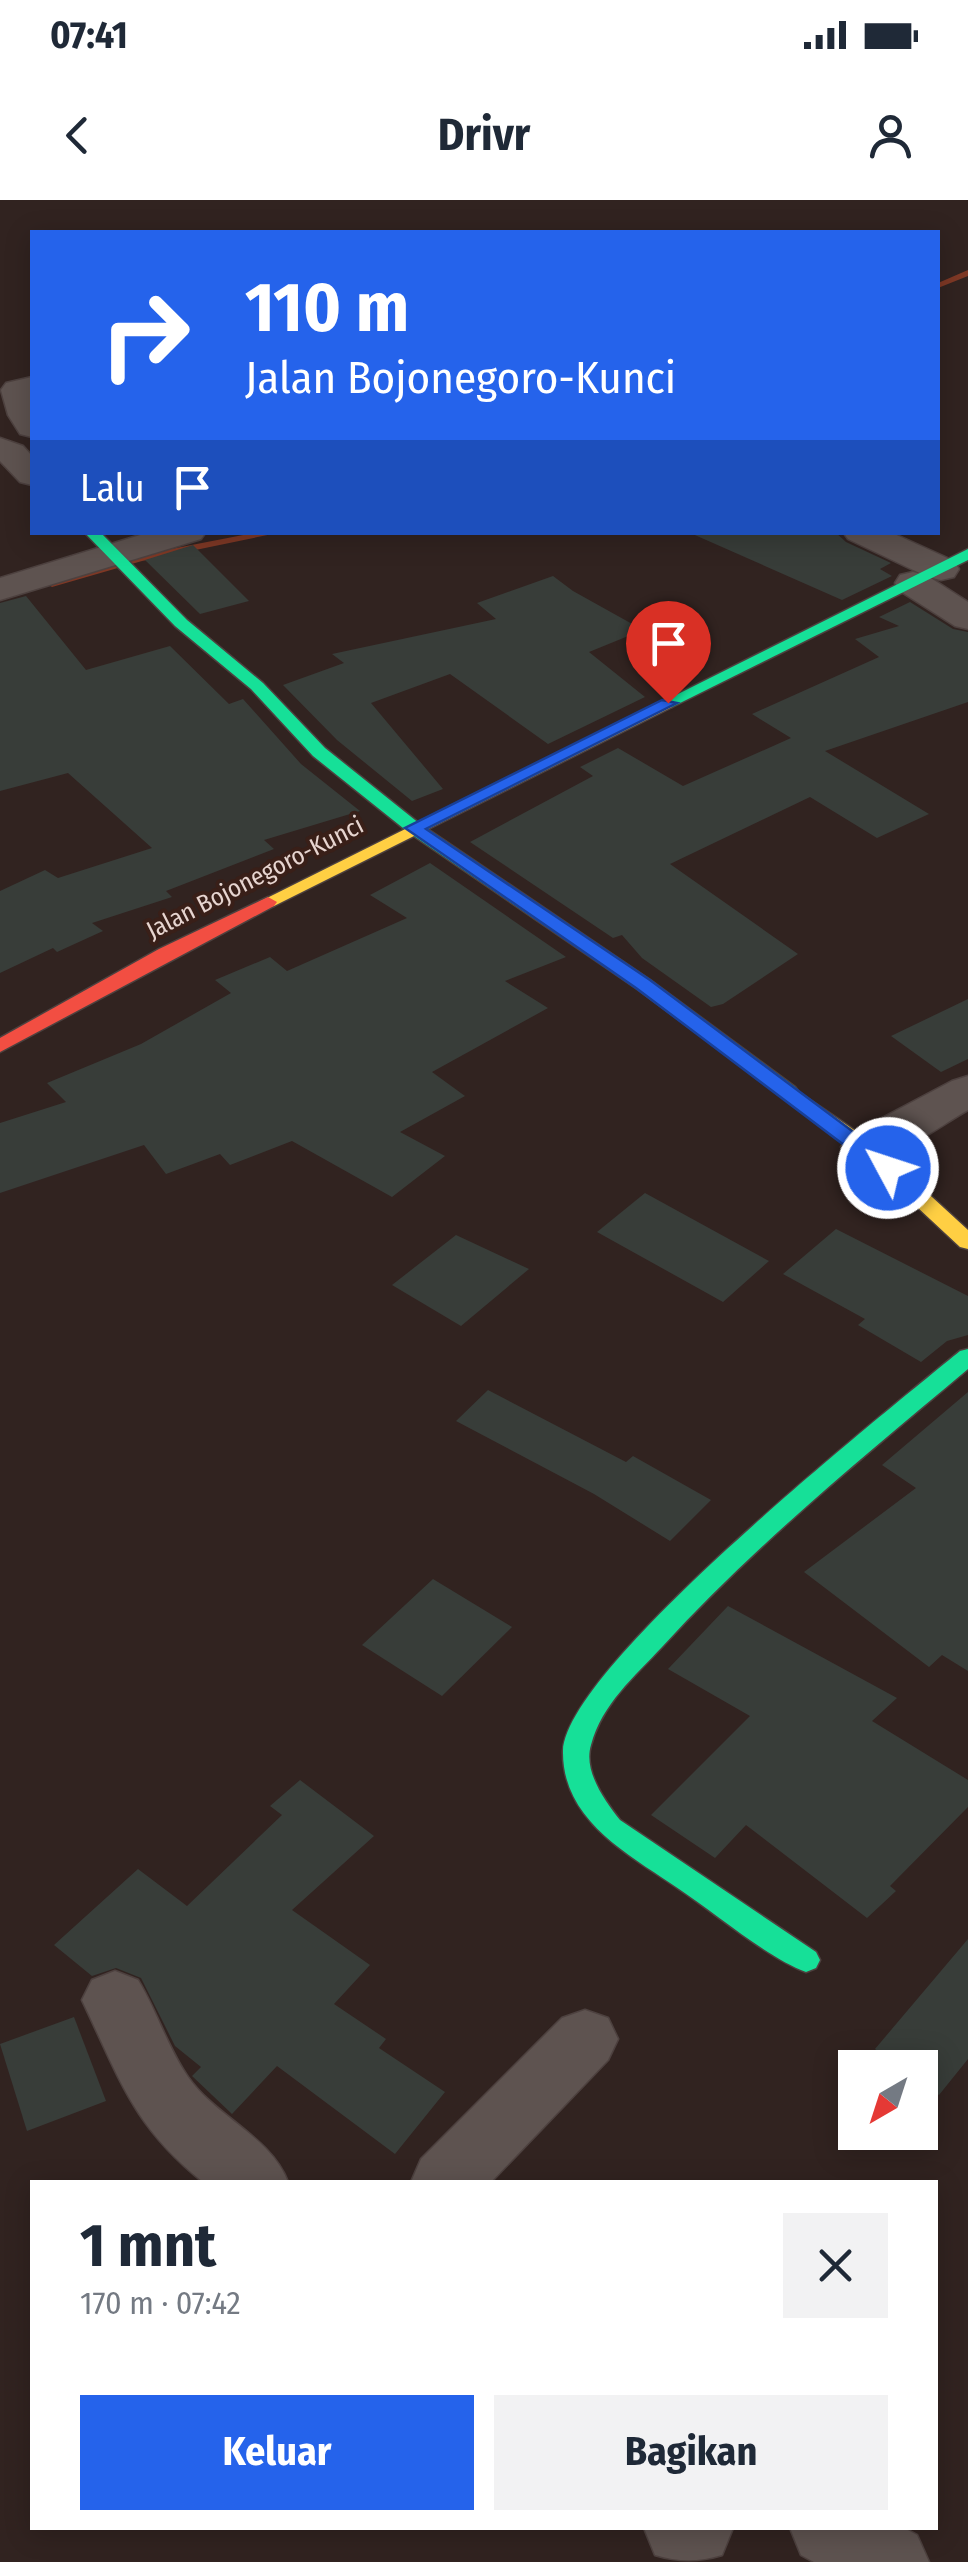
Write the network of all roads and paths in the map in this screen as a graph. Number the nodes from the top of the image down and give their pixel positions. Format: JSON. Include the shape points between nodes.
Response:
{"nodes":[{"id":1,"x":30,"y":387,"type":"edge"},
{"id":2,"x":30,"y":425,"type":"edge"},
{"id":3,"x":30,"y":436,"type":"edge"},
{"id":4,"x":1,"y":448,"type":"edge"},
{"id":5,"x":30,"y":473,"type":"edge"},
{"id":6,"x":176,"y":535,"type":"edge"},
{"id":7,"x":867,"y":535,"type":"edge"},
{"id":8,"x":116,"y":556,"type":"edge"},
{"id":9,"x":941,"y":569,"type":"edge"},
{"id":10,"x":0,"y":589,"type":"edge"},
{"id":11,"x":968,"y":618,"type":"edge"},
{"id":12,"x":414,"y":828,"type":"junction"},
{"id":13,"x":0,"y":1046,"type":"edge"},
{"id":14,"x":968,"y":1092,"type":"edge"},
{"id":15,"x":865,"y":1147,"type":"junction"},
{"id":16,"x":968,"y":1242,"type":"edge"},
{"id":17,"x":968,"y":1357,"type":"edge"},
{"id":18,"x":806,"y":1960,"type":"dead end"},
{"id":19,"x":115,"y":2000,"type":"dead end"},
{"id":20,"x":585,"y":2039,"type":"dead end"},
{"id":21,"x":252,"y":2180,"type":"edge"},
{"id":22,"x":447,"y":2180,"type":"edge"},
{"id":23,"x":832,"y":2530,"type":"edge"},
{"id":24,"x":890,"y":2562,"type":"edge"}],
"edges":[{"from":1,"to":2,"type":"street","via":[[17,390]]},
{"from":3,"to":4,"type":"street"},
{"from":4,"to":5,"type":"street"},
{"from":6,"to":8,"type":"street"},
{"from":7,"to":9,"type":"street"},
{"from":8,"to":10,"type":"street"},
{"from":8,"to":12,"type":"street","via":[[319,752]]},
{"from":9,"to":11,"type":"street"},
{"from":9,"to":12,"type":"street","name":"Jalan Bojonegoro-Kunci"},
{"from":12,"to":13,"type":"street","name":"Jalan Bojonegoro-Kunci"},
{"from":12,"to":15,"type":"street"},
{"from":14,"to":15,"type":"street"},
{"from":15,"to":16,"type":"street"},
{"from":17,"to":18,"type":"street","via":[[700,1589],[594,1703],[576,1749],[586,1795],[612,1828]]},
{"from":19,"to":21,"type":"street","via":[[134,2028],[155,2085],[178,2117]]},
{"from":20,"to":22,"type":"street"},
{"from":23,"to":24,"type":"street"}]}
